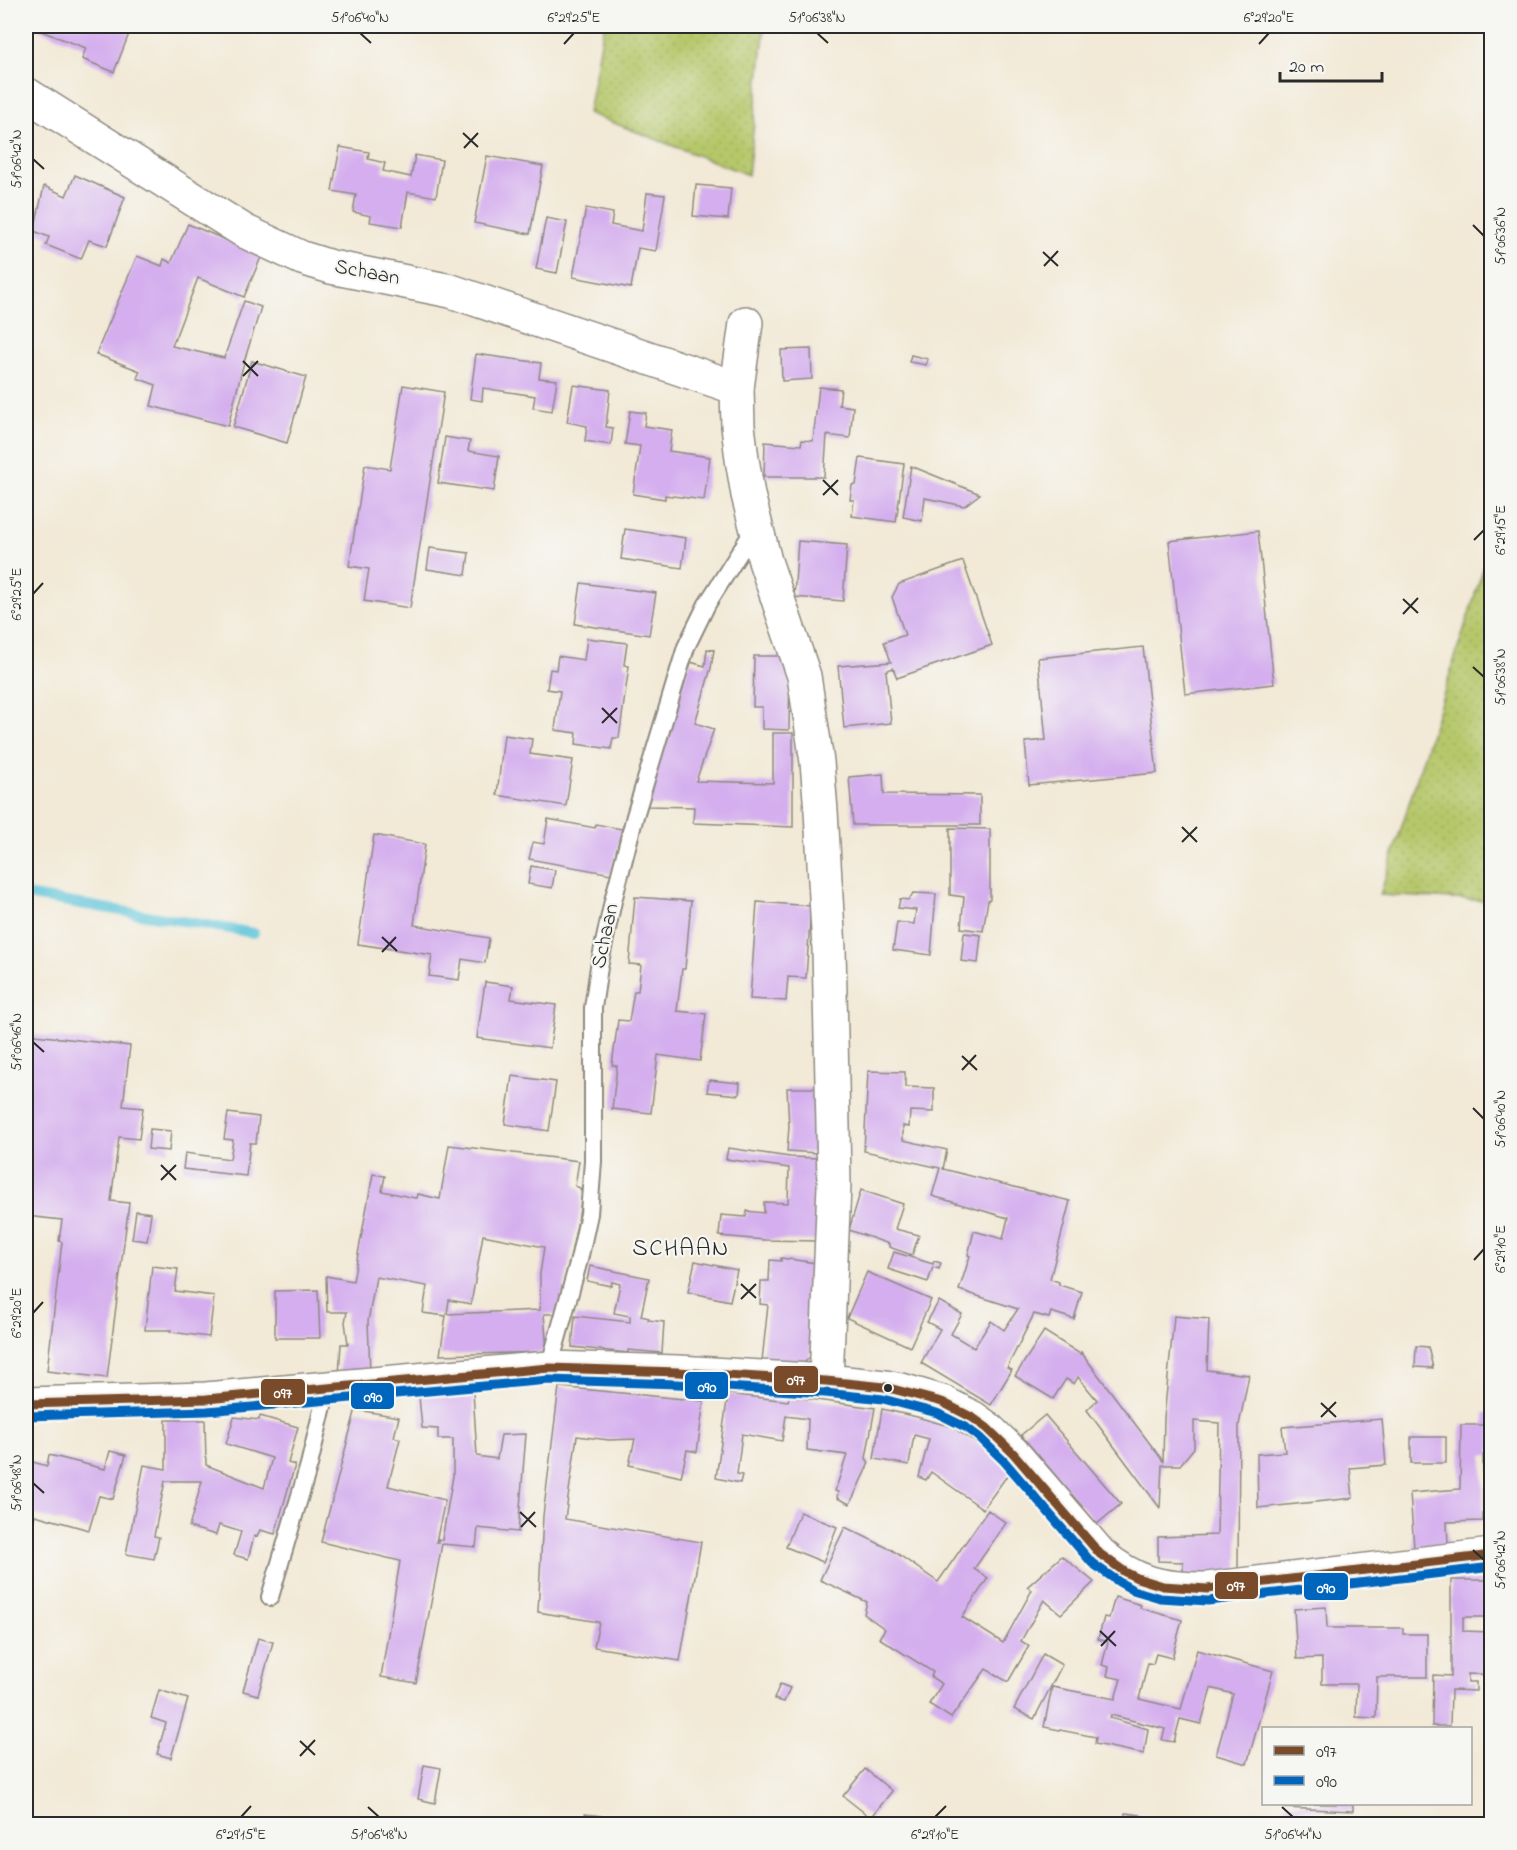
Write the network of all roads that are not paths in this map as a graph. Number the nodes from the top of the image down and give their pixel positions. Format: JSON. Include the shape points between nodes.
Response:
{"nodes":[{"id":1,"x":26,"y":94,"type":"edge"},
{"id":2,"x":746,"y":323,"type":"dead end"},
{"id":3,"x":737,"y":388,"type":"junction"},
{"id":4,"x":756,"y":527,"type":"junction"},
{"id":5,"x":549,"y":1368,"type":"junction"},
{"id":6,"x":826,"y":1381,"type":"junction"},
{"id":7,"x":327,"y":1389,"type":"junction"},
{"id":8,"x":26,"y":1404,"type":"edge"},
{"id":9,"x":1491,"y":1555,"type":"edge"},
{"id":10,"x":270,"y":1597,"type":"dead end"}],
"edges":[{"from":1,"to":3,"type":"street","name":"Schaan","via":[[237,226],[293,254],[331,267],[469,296]]},
{"from":2,"to":3,"type":"street"},
{"from":3,"to":4,"type":"street","via":[[739,437]]},
{"from":4,"to":5,"type":"lane","name":"Schaan","via":[[707,604],[686,647],[613,901],[593,1008],[589,1214]]},
{"from":4,"to":6,"type":"street","via":[[804,676],[821,810],[829,949],[834,1185]]},
{"from":5,"to":6,"type":"street"},
{"from":5,"to":7,"type":"street"},
{"from":6,"to":9,"type":"street","via":[[905,1391],[942,1402],[973,1418],[1013,1452],[1100,1554],[1116,1568],[1154,1585],[1207,1589]]},
{"from":7,"to":8,"type":"street","via":[[156,1402]]},
{"from":7,"to":10,"type":"lane"}]}
